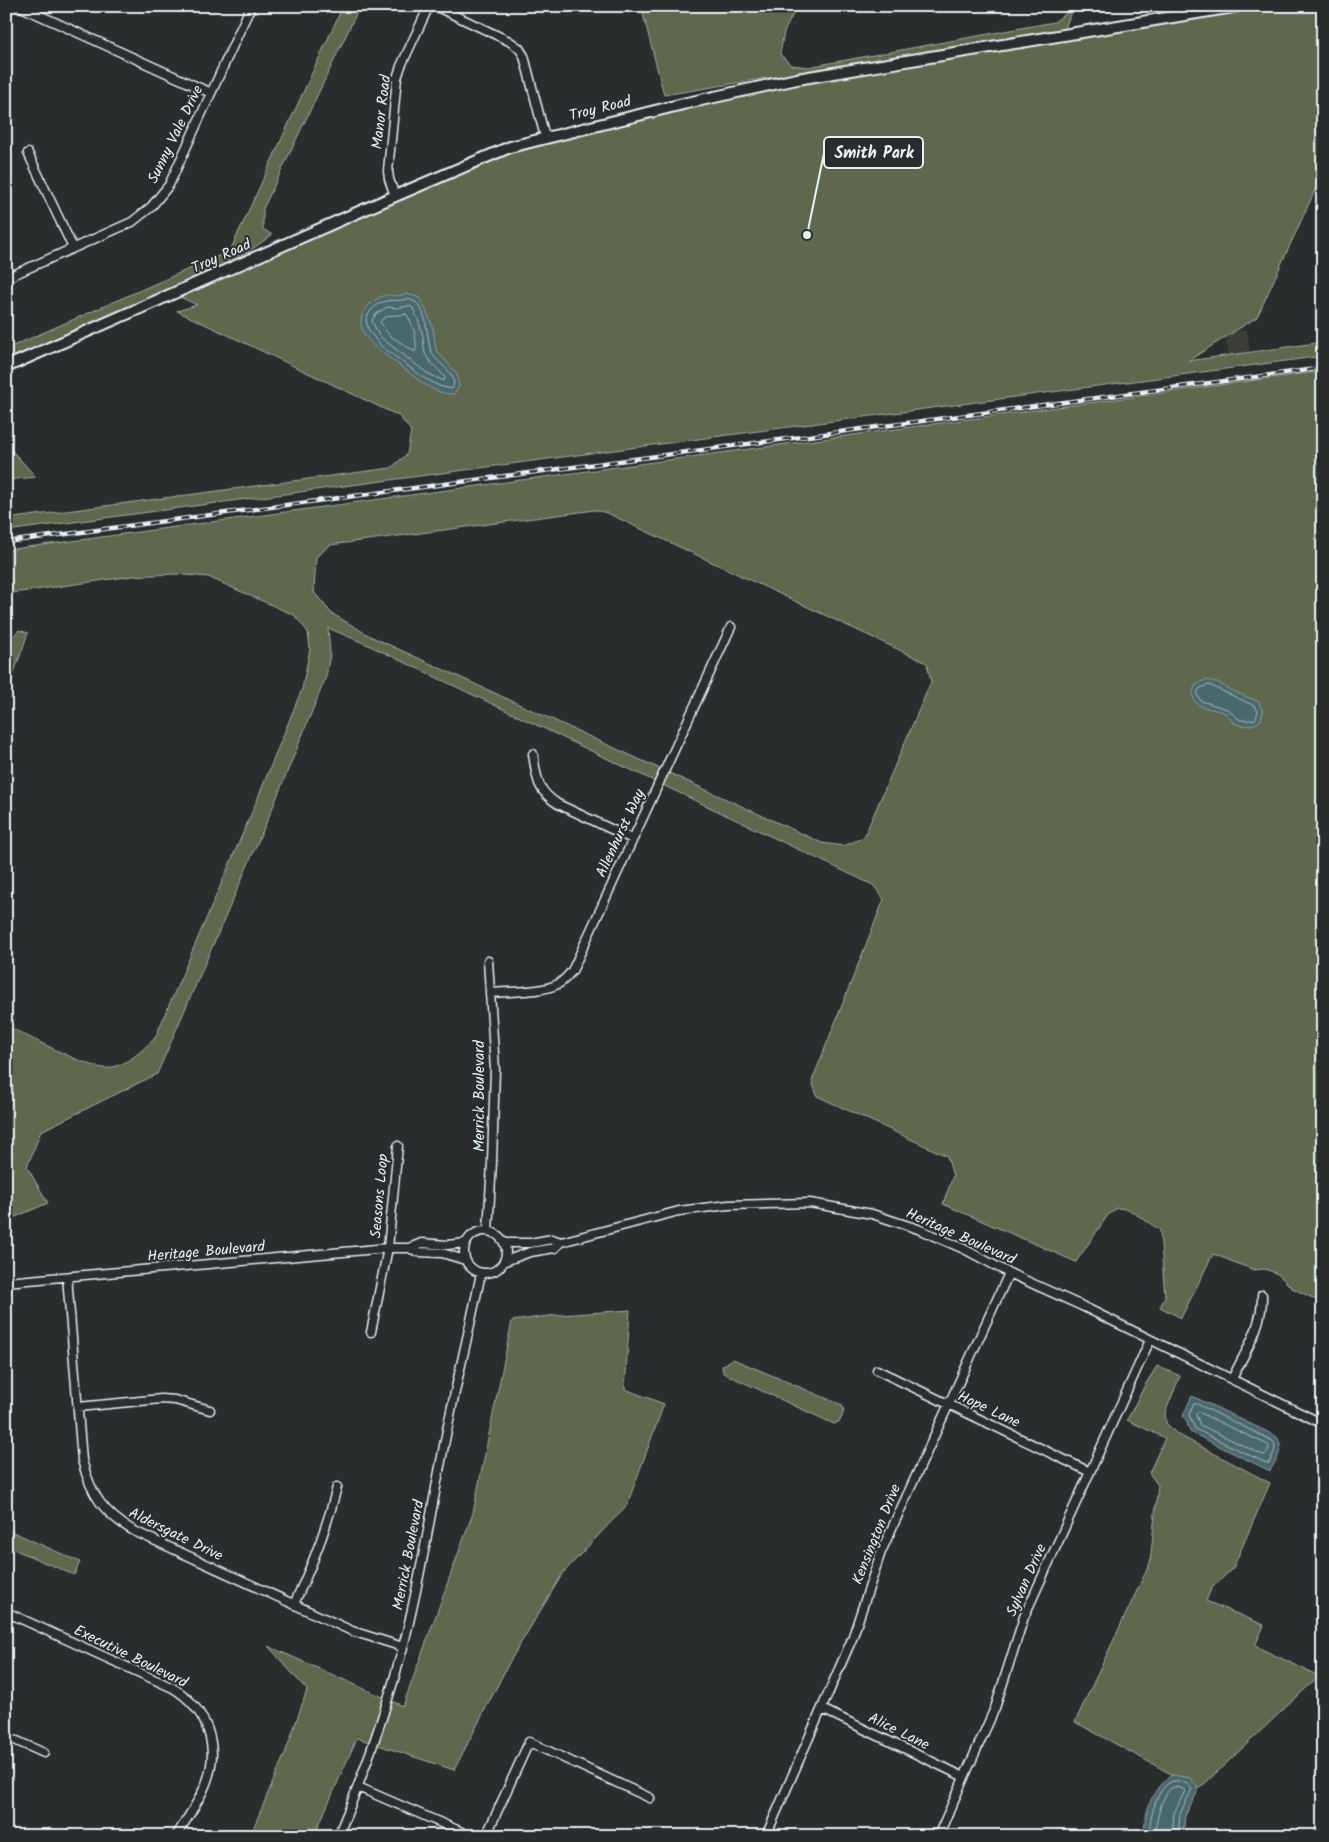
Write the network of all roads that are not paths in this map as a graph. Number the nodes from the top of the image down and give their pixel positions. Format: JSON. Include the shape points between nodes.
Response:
{"nodes":[{"id":1,"x":19,"y":6,"type":"edge"},
{"id":2,"x":251,"y":6,"type":"edge"},
{"id":3,"x":429,"y":6,"type":"edge"},
{"id":4,"x":435,"y":6,"type":"edge"},
{"id":5,"x":1239,"y":6,"type":"edge"},
{"id":6,"x":211,"y":93,"type":"junction"},
{"id":7,"x":545,"y":137,"type":"junction"},
{"id":8,"x":28,"y":153,"type":"dead end"},
{"id":9,"x":395,"y":196,"type":"junction"},
{"id":10,"x":73,"y":248,"type":"junction"},
{"id":11,"x":6,"y":278,"type":"edge"},
{"id":12,"x":6,"y":367,"type":"edge"},
{"id":13,"x":731,"y":627,"type":"dead end"},
{"id":14,"x":533,"y":754,"type":"dead end"},
{"id":15,"x":632,"y":839,"type":"junction"},
{"id":16,"x":488,"y":961,"type":"dead end"},
{"id":17,"x":491,"y":993,"type":"junction"},
{"id":18,"x":398,"y":1146,"type":"dead end"},
{"id":19,"x":488,"y":1231,"type":"junction"},
{"id":20,"x":561,"y":1242,"type":"junction"},
{"id":21,"x":466,"y":1243,"type":"junction"},
{"id":22,"x":505,"y":1243,"type":"junction"},
{"id":23,"x":388,"y":1248,"type":"junction"},
{"id":24,"x":409,"y":1248,"type":"junction"},
{"id":25,"x":465,"y":1260,"type":"junction"},
{"id":26,"x":505,"y":1261,"type":"junction"},
{"id":27,"x":1009,"y":1273,"type":"junction"},
{"id":28,"x":481,"y":1274,"type":"junction"},
{"id":29,"x":66,"y":1277,"type":"junction"},
{"id":30,"x":6,"y":1282,"type":"edge"},
{"id":31,"x":1262,"y":1295,"type":"dead end"},
{"id":32,"x":371,"y":1332,"type":"dead end"},
{"id":33,"x":1150,"y":1340,"type":"junction"},
{"id":34,"x":877,"y":1370,"type":"dead end"},
{"id":35,"x":1232,"y":1379,"type":"junction"},
{"id":36,"x":948,"y":1404,"type":"junction"},
{"id":37,"x":78,"y":1407,"type":"junction"},
{"id":38,"x":210,"y":1410,"type":"dead end"},
{"id":39,"x":1323,"y":1424,"type":"edge"},
{"id":40,"x":1090,"y":1472,"type":"junction"},
{"id":41,"x":337,"y":1487,"type":"dead end"},
{"id":42,"x":294,"y":1604,"type":"junction"},
{"id":43,"x":6,"y":1612,"type":"edge"},
{"id":44,"x":403,"y":1647,"type":"junction"},
{"id":45,"x":822,"y":1709,"type":"junction"},
{"id":46,"x":6,"y":1738,"type":"edge"},
{"id":47,"x":44,"y":1753,"type":"dead end"},
{"id":48,"x":964,"y":1777,"type":"junction"},
{"id":49,"x":358,"y":1787,"type":"junction"},
{"id":50,"x":650,"y":1798,"type":"dead end"},
{"id":51,"x":176,"y":1836,"type":"edge"},
{"id":52,"x":338,"y":1836,"type":"edge"},
{"id":53,"x":471,"y":1836,"type":"edge"},
{"id":54,"x":486,"y":1836,"type":"edge"},
{"id":55,"x":766,"y":1836,"type":"edge"},
{"id":56,"x":938,"y":1836,"type":"edge"}],
"edges":[{"from":1,"to":6,"type":"street"},
{"from":2,"to":6,"type":"street","name":"Sunny Vale Drive"},
{"from":3,"to":9,"type":"street","name":"Manor Road","via":[[401,66],[395,90],[388,171]]},
{"from":4,"to":7,"type":"street","via":[[519,48],[524,56]]},
{"from":5,"to":7,"type":"street","name":"Troy Road","via":[[797,79]]},
{"from":6,"to":10,"type":"street","name":"Sunny Vale Drive","via":[[168,185],[151,207],[132,222]]},
{"from":7,"to":9,"type":"street","name":"Troy Road","via":[[488,156]]},
{"from":8,"to":10,"type":"street"},
{"from":9,"to":12,"type":"street","name":"Troy Road"},
{"from":10,"to":11,"type":"street","name":"Sunny Vale Drive"},
{"from":13,"to":15,"type":"street","name":"Allenhurst Way"},
{"from":14,"to":15,"type":"street","via":[[537,781],[546,797]]},
{"from":15,"to":17,"type":"street","name":"Allenhurst Way","via":[[572,971],[564,980],[544,988]]},
{"from":16,"to":17,"type":"street","name":"Merrick Boulevard"},
{"from":17,"to":19,"type":"street","name":"Merrick Boulevard","via":[[495,1069]]},
{"from":18,"to":23,"type":"street","name":"Seasons Loop"},
{"from":19,"to":21,"type":"street","via":[[477,1232]]},
{"from":19,"to":22,"type":"street","via":[[496,1233]]},
{"from":20,"to":22,"type":"street","name":"Heritage Boulevard","via":[[552,1239],[524,1244]]},
{"from":20,"to":26,"type":"street","name":"Heritage Boulevard","via":[[555,1248]]},
{"from":20,"to":27,"type":"street","name":"Heritage Boulevard","via":[[679,1211],[728,1205],[810,1203],[872,1214],[918,1228]]},
{"from":21,"to":24,"type":"street","name":"Heritage Boulevard","via":[[422,1243]]},
{"from":21,"to":25,"type":"street"},
{"from":22,"to":26,"type":"street"},
{"from":23,"to":24,"type":"street","name":"Heritage Boulevard"},
{"from":23,"to":29,"type":"street","name":"Heritage Boulevard"},
{"from":23,"to":32,"type":"street","name":"Seasons Loop"},
{"from":24,"to":25,"type":"street","name":"Heritage Boulevard","via":[[418,1252],[442,1252]]},
{"from":25,"to":28,"type":"street"},
{"from":26,"to":28,"type":"street","via":[[495,1271]]},
{"from":27,"to":33,"type":"street","name":"Heritage Boulevard"},
{"from":27,"to":36,"type":"street","name":"Kensington Drive"},
{"from":28,"to":44,"type":"street","name":"Merrick Boulevard"},
{"from":29,"to":30,"type":"street","name":"Heritage Boulevard"},
{"from":29,"to":37,"type":"street","name":"Aldersgate Drive"},
{"from":31,"to":35,"type":"street","via":[[1263,1310]]},
{"from":33,"to":35,"type":"street","name":"Heritage Boulevard"},
{"from":33,"to":40,"type":"street","name":"Sylvan Drive"},
{"from":34,"to":36,"type":"street","name":"Hope Lane"},
{"from":35,"to":39,"type":"street","name":"Heritage Boulevard"},
{"from":36,"to":40,"type":"street","name":"Hope Lane"},
{"from":36,"to":45,"type":"street","name":"Kensington Drive","via":[[881,1552],[852,1638]]},
{"from":37,"to":38,"type":"street","via":[[161,1399]]},
{"from":37,"to":42,"type":"street","name":"Aldersgate Drive","via":[[82,1460],[87,1479],[94,1494],[113,1517],[134,1531]]},
{"from":40,"to":48,"type":"street","name":"Sylvan Drive","via":[[1024,1617],[995,1708]]},
{"from":41,"to":42,"type":"street","via":[[319,1547]]},
{"from":42,"to":44,"type":"street","name":"Aldersgate Drive","via":[[352,1631]]},
{"from":43,"to":51,"type":"street","name":"Executive Boulevard","via":[[164,1684],[195,1706],[210,1736],[212,1761],[204,1788]]},
{"from":44,"to":49,"type":"street","name":"Merrick Boulevard"},
{"from":45,"to":48,"type":"street","name":"Alice Lane"},
{"from":45,"to":55,"type":"street","name":"Kensington Drive"},
{"from":46,"to":47,"type":"street"},
{"from":48,"to":56,"type":"street","name":"Sylvan Drive"},
{"from":49,"to":52,"type":"street","name":"Merrick Boulevard"},
{"from":49,"to":53,"type":"street"},
{"from":50,"to":54,"type":"street","via":[[529,1742]]}]}
